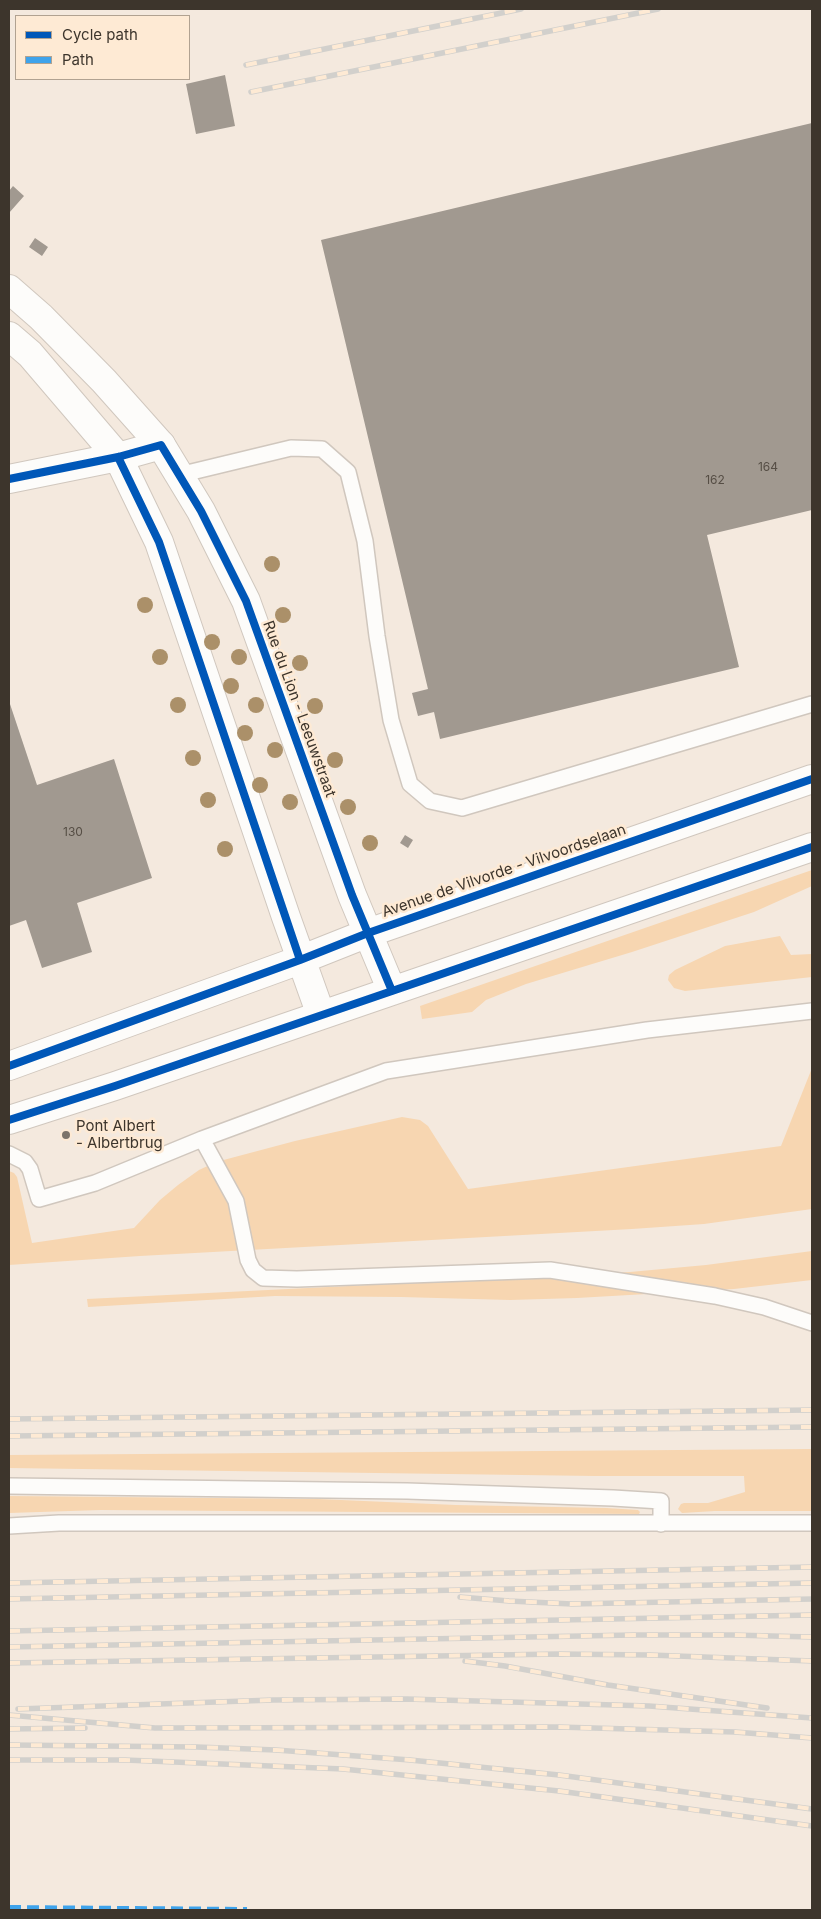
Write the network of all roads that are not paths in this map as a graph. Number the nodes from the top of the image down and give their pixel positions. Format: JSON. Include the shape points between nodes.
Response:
{"nodes":[{"id":1,"x":9,"y":289,"type":"edge"},
{"id":2,"x":9,"y":336,"type":"edge"},
{"id":3,"x":161,"y":444,"type":"junction"},
{"id":4,"x":118,"y":457,"type":"junction"},
{"id":5,"x":179,"y":475,"type":"junction"},
{"id":6,"x":9,"y":479,"type":"edge"},
{"id":7,"x":812,"y":704,"type":"edge"},
{"id":8,"x":812,"y":779,"type":"edge"},
{"id":9,"x":812,"y":847,"type":"edge"},
{"id":10,"x":368,"y":933,"type":"junction"},
{"id":11,"x":300,"y":960,"type":"junction"},
{"id":12,"x":392,"y":991,"type":"junction"},
{"id":13,"x":812,"y":1011,"type":"edge"},
{"id":14,"x":321,"y":1015,"type":"junction"},
{"id":15,"x":9,"y":1066,"type":"edge"},
{"id":16,"x":9,"y":1120,"type":"edge"},
{"id":17,"x":202,"y":1139,"type":"junction"},
{"id":18,"x":9,"y":1154,"type":"edge"},
{"id":19,"x":812,"y":1323,"type":"edge"},
{"id":20,"x":9,"y":1486,"type":"edge"},
{"id":21,"x":812,"y":1523,"type":"edge"},
{"id":22,"x":661,"y":1524,"type":"junction"},
{"id":23,"x":9,"y":1526,"type":"edge"}],
"edges":[{"from":1,"to":3,"type":"main road","name":"Rue du Lion - Leeuwstraat","via":[[41,317]]},
{"from":2,"to":4,"type":"main road","via":[[30,354]]},
{"from":3,"to":4,"type":"main road"},
{"from":3,"to":5,"type":"main road","name":"Rue du Lion - Leeuwstraat"},
{"from":4,"to":6,"type":"main road"},
{"from":4,"to":11,"type":"main road","via":[[158,542]]},
{"from":5,"to":7,"type":"lane","via":[[291,448],[322,449],[348,472],[365,541],[391,720],[410,784],[430,801],[462,808]]},
{"from":5,"to":10,"type":"main road","name":"Rue du Lion - Leeuwstraat","via":[[246,601]]},
{"from":8,"to":10,"type":"main road","name":"Avenue de Vilvorde - Vilvoordselaan"},
{"from":9,"to":12,"type":"main road"},
{"from":10,"to":11,"type":"main road","name":"Avenue de Vilvorde - Vilvoordselaan"},
{"from":10,"to":12,"type":"main road","name":"Rue du Lion - Leeuwstraat"},
{"from":11,"to":14,"type":"main road"},
{"from":11,"to":15,"type":"main road","name":"Avenue de Vilvorde - Vilvoordselaan"},
{"from":12,"to":14,"type":"main road"},
{"from":13,"to":17,"type":"lane","via":[[647,1030],[386,1071]]},
{"from":14,"to":16,"type":"main road"},
{"from":17,"to":18,"type":"lane","via":[[95,1183],[40,1199],[30,1169],[25,1162]]},
{"from":17,"to":19,"type":"lane","via":[[236,1201],[250,1265],[263,1278],[550,1270],[764,1306]]},
{"from":20,"to":22,"type":"lane","via":[[407,1491],[661,1501]]},
{"from":21,"to":22,"type":"lane"},
{"from":22,"to":23,"type":"lane","via":[[59,1523]]}]}
